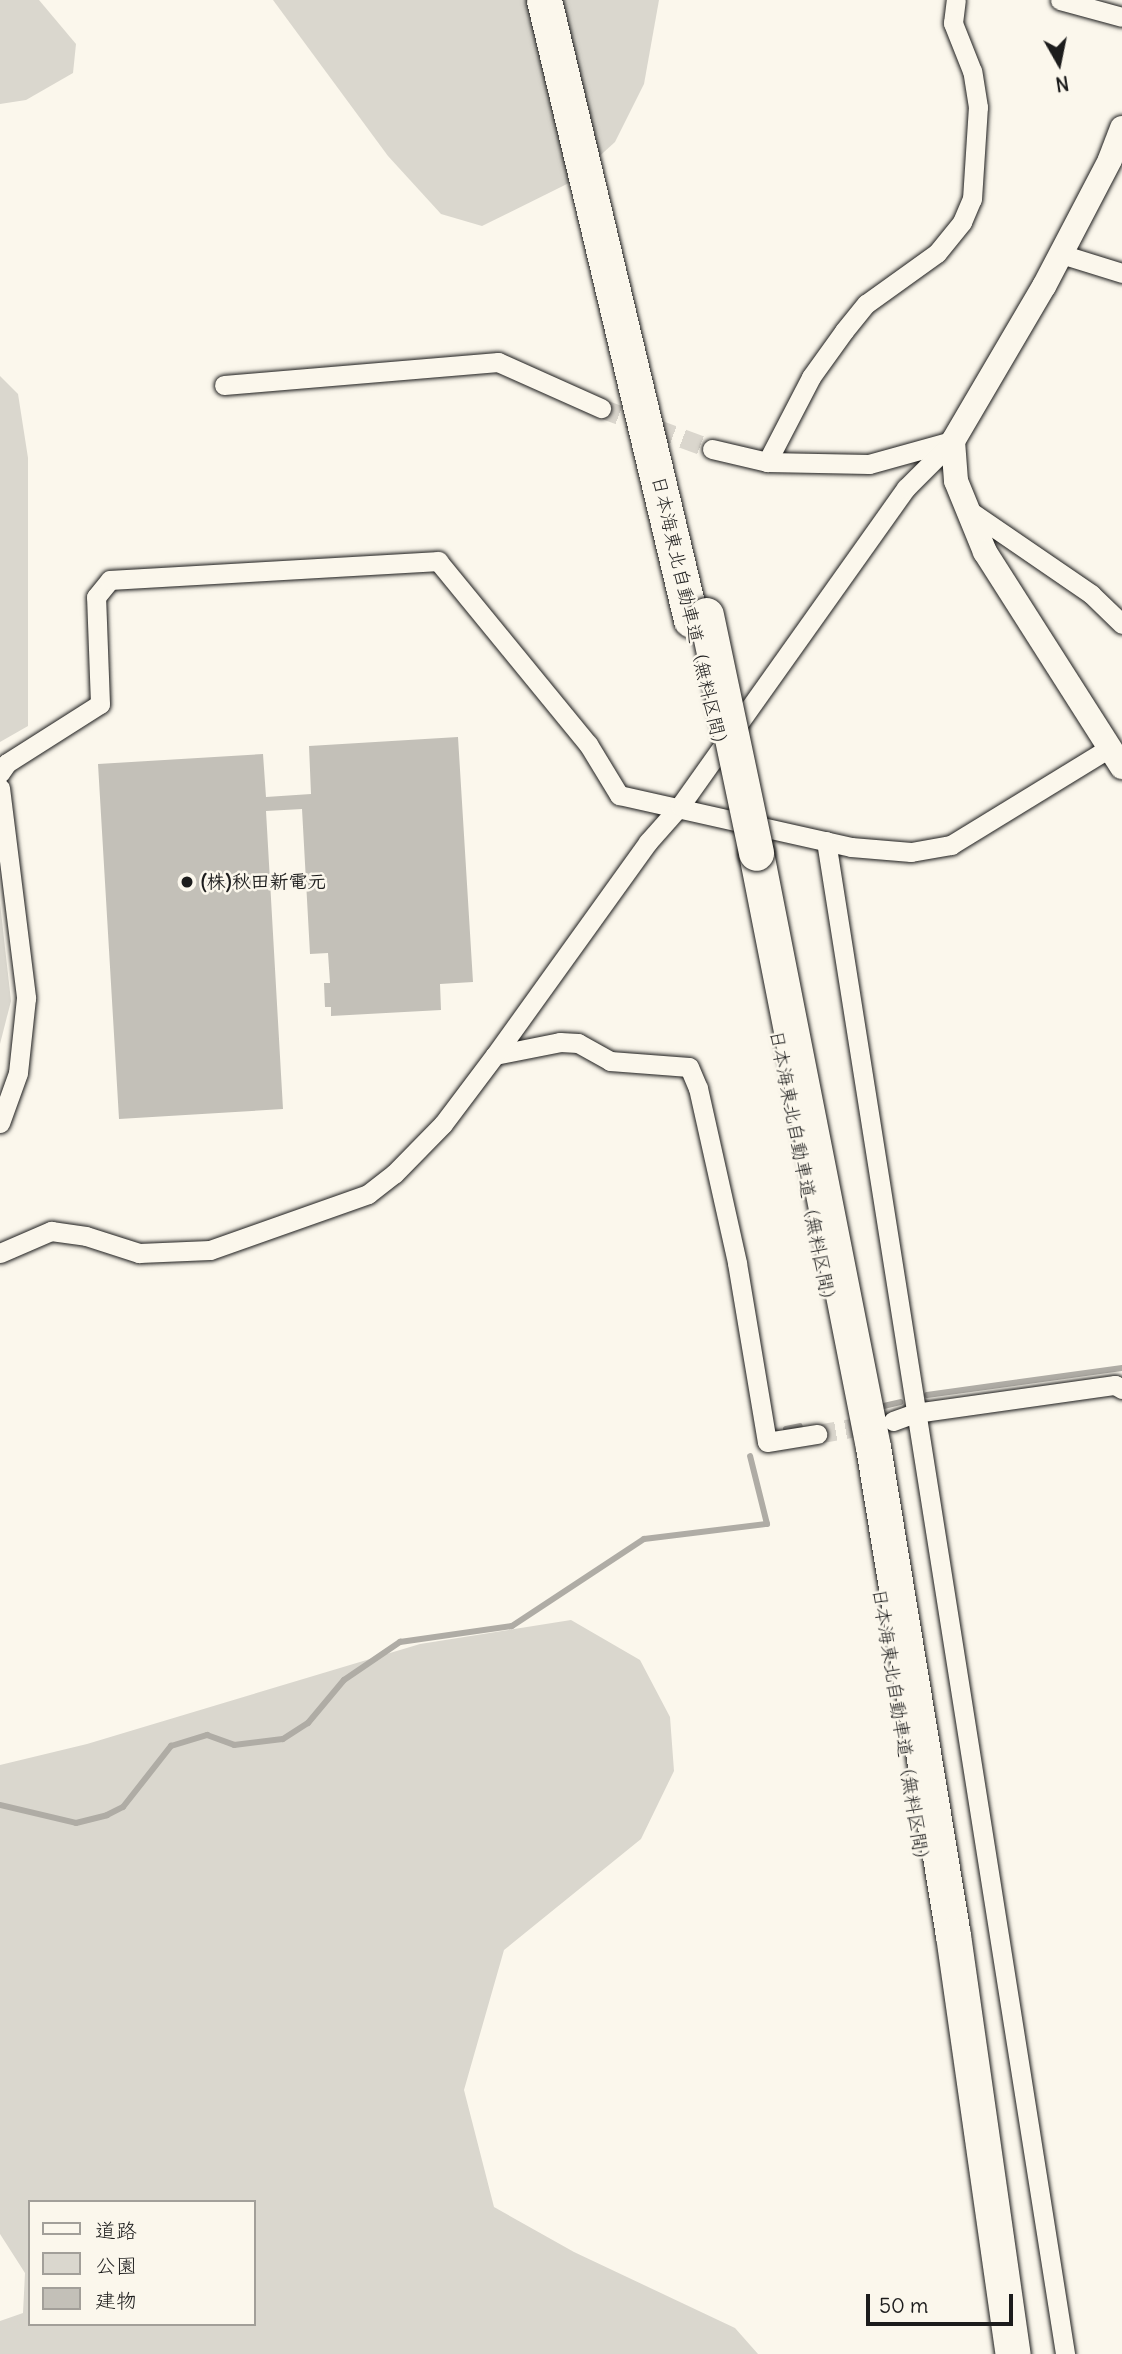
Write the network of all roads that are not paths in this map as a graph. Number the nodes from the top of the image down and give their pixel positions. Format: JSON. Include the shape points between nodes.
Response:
{"nodes":[{"id":1,"x":544,"y":0,"type":"edge"},
{"id":2,"x":565,"y":0,"type":"edge"},
{"id":3,"x":956,"y":0,"type":"edge"},
{"id":4,"x":1060,"y":0,"type":"edge"},
{"id":5,"x":1122,"y":18,"type":"edge"},
{"id":6,"x":1122,"y":128,"type":"edge"},
{"id":7,"x":1061,"y":254,"type":"junction"},
{"id":8,"x":1122,"y":274,"type":"edge"},
{"id":9,"x":224,"y":385,"type":"dead end"},
{"id":10,"x":601,"y":408,"type":"tunnel mouth"},
{"id":11,"x":953,"y":441,"type":"junction"},
{"id":12,"x":712,"y":449,"type":"tunnel mouth"},
{"id":13,"x":767,"y":462,"type":"junction"},
{"id":14,"x":970,"y":511,"type":"junction"},
{"id":15,"x":699,"y":617,"type":"junction"},
{"id":16,"x":1122,"y":624,"type":"edge"},
{"id":17,"x":1115,"y":757,"type":"edge"},
{"id":18,"x":0,"y":774,"type":"edge"},
{"id":19,"x":0,"y":788,"type":"edge"},
{"id":20,"x":680,"y":806,"type":"junction"},
{"id":21,"x":826,"y":841,"type":"junction"},
{"id":22,"x":750,"y":855,"type":"junction"},
{"id":23,"x":495,"y":1055,"type":"junction"},
{"id":24,"x":0,"y":1123,"type":"edge"},
{"id":25,"x":0,"y":1253,"type":"edge"},
{"id":26,"x":1122,"y":1389,"type":"edge"},
{"id":27,"x":915,"y":1413,"type":"junction"},
{"id":28,"x":893,"y":1421,"type":"tunnel mouth"},
{"id":29,"x":817,"y":1434,"type":"tunnel mouth"},
{"id":30,"x":993,"y":2354,"type":"edge"},
{"id":31,"x":1013,"y":2354,"type":"edge"},
{"id":32,"x":1065,"y":2354,"type":"edge"}],
"edges":[{"from":1,"to":15,"type":"highway","name":"日本海東北自動車道（無料区間）"},
{"from":2,"to":15,"type":"highway","name":"日本海東北自動車道（無料区間）"},
{"from":3,"to":13,"type":"street","via":[[953,23],[972,71],[978,107],[972,199],[962,222],[937,253],[866,304],[844,331],[811,377]]},
{"from":4,"to":5,"type":"street"},
{"from":6,"to":7,"type":"street"},
{"from":7,"to":8,"type":"street"},
{"from":7,"to":11,"type":"street"},
{"from":9,"to":10,"type":"street","via":[[498,362]]},
{"from":11,"to":13,"type":"street","via":[[869,464]]},
{"from":11,"to":14,"type":"street","via":[[956,481]]},
{"from":11,"to":20,"type":"street","via":[[906,488]]},
{"from":12,"to":13,"type":"street"},
{"from":14,"to":16,"type":"street","via":[[1091,594]]},
{"from":14,"to":17,"type":"street","via":[[985,552]]},
{"from":15,"to":22,"type":"highway","name":"日本海東北自動車道（無料区間）","bridge":true},
{"from":17,"to":21,"type":"street","via":[[951,845],[911,852]]},
{"from":18,"to":20,"type":"street","via":[[7,763],[100,704],[96,597],[110,580],[438,561],[588,744],[619,794]]},
{"from":19,"to":24,"type":"street","via":[[26,999],[18,1073]]},
{"from":20,"to":21,"type":"street"},
{"from":20,"to":23,"type":"street","via":[[648,842]]},
{"from":21,"to":27,"type":"street"},
{"from":22,"to":30,"type":"highway","name":"日本海東北自動車道（無料区間）","via":[[894,1682]]},
{"from":22,"to":31,"type":"highway","name":"日本海東北自動車道（無料区間）","via":[[878,1475],[953,1935]]},
{"from":23,"to":25,"type":"street","via":[[443,1124],[368,1194],[210,1250],[139,1253],[86,1236],[51,1231]]},
{"from":23,"to":29,"type":"street","via":[[560,1042],[579,1043],[610,1061],[689,1067],[737,1263],[767,1442]]},
{"from":26,"to":27,"type":"street","via":[[1115,1385]]},
{"from":27,"to":28,"type":"street"},
{"from":27,"to":32,"type":"street"}]}
